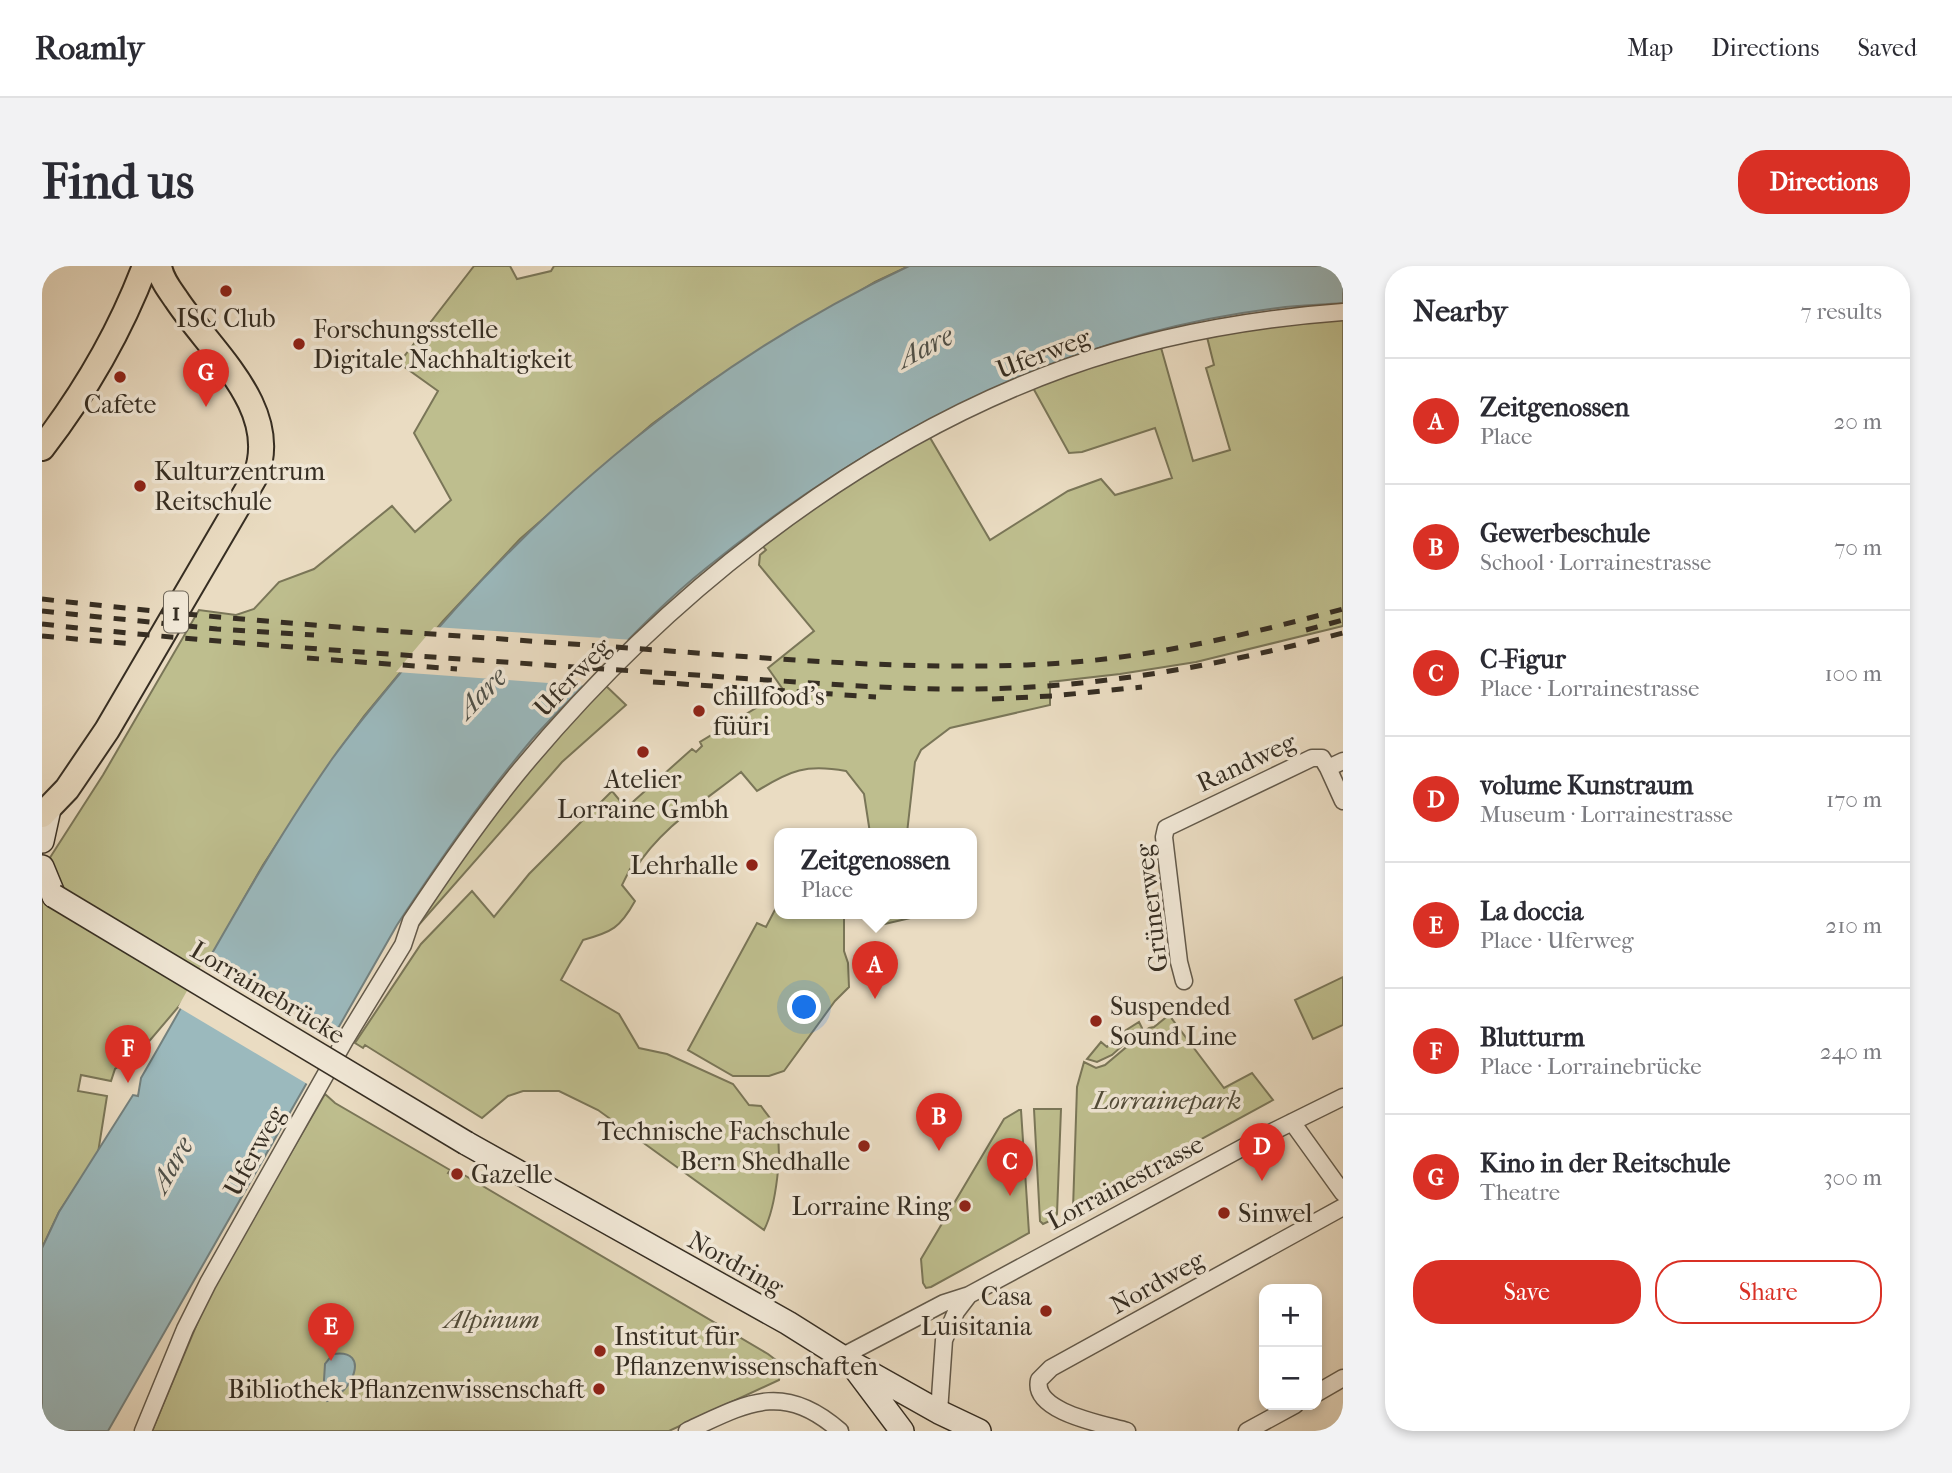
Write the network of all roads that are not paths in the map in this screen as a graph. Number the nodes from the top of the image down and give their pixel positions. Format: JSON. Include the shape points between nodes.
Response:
{"nodes":[{"id":1,"x":145,"y":266,"type":"edge"},
{"id":2,"x":159,"y":266,"type":"edge"},
{"id":3,"x":172,"y":292,"type":"junction"},
{"id":4,"x":128,"y":311,"type":"junction"},
{"id":5,"x":1343,"y":312,"type":"edge"},
{"id":6,"x":42,"y":448,"type":"edge"},
{"id":7,"x":1336,"y":764,"type":"edge"},
{"id":8,"x":1343,"y":801,"type":"edge"},
{"id":9,"x":45,"y":812,"type":"edge"},
{"id":10,"x":1166,"y":828,"type":"joint"},
{"id":11,"x":42,"y":841,"type":"edge"},
{"id":12,"x":42,"y":868,"type":"edge"},
{"id":13,"x":48,"y":892,"type":"edge"},
{"id":14,"x":1184,"y":981,"type":"dead end"},
{"id":15,"x":1343,"y":1097,"type":"edge"},
{"id":16,"x":1292,"y":1122,"type":"junction"},
{"id":17,"x":466,"y":1143,"type":"joint"},
{"id":18,"x":1343,"y":1193,"type":"edge"},
{"id":19,"x":1343,"y":1207,"type":"edge"},
{"id":20,"x":969,"y":1295,"type":"junction"},
{"id":21,"x":845,"y":1359,"type":"junction"},
{"id":22,"x":1343,"y":1378,"type":"edge"},
{"id":23,"x":1322,"y":1390,"type":"edge"},
{"id":24,"x":1285,"y":1410,"type":"edge"},
{"id":25,"x":939,"y":1421,"type":"edge"},
{"id":26,"x":143,"y":1431,"type":"edge"},
{"id":27,"x":687,"y":1431,"type":"edge"},
{"id":28,"x":840,"y":1431,"type":"edge"},
{"id":29,"x":902,"y":1431,"type":"edge"},
{"id":30,"x":979,"y":1431,"type":"edge"},
{"id":31,"x":1127,"y":1431,"type":"edge"},
{"id":32,"x":1247,"y":1431,"type":"edge"}],
"edges":[{"from":1,"to":4,"type":"main road"},
{"from":2,"to":3,"type":"main road","number":"1"},
{"from":3,"to":4,"type":"main road","via":[[145,297]]},
{"from":3,"to":9,"type":"main road","number":"1","via":[[250,401],[261,433],[259,466],[107,730],[67,789]]},
{"from":4,"to":6,"type":"main road","via":[[70,412]]},
{"from":5,"to":26,"type":"street","name":"Uferweg","via":[[1272,317],[1159,340],[1065,368],[964,412],[878,458],[790,517],[644,637],[515,776],[411,920],[403,945],[208,1283]]},
{"from":7,"to":8,"type":"street"},
{"from":7,"to":10,"type":"street","name":"Randweg","via":[[1312,758]]},
{"from":9,"to":11,"type":"main road"},
{"from":10,"to":14,"type":"street","name":"Grünerweg"},
{"from":12,"to":13,"type":"main road"},
{"from":13,"to":17,"type":"main road","name":"Lorrainebrücke","bridge":true},
{"from":15,"to":16,"type":"street","name":"Lorrainestrasse"},
{"from":16,"to":18,"type":"street"},
{"from":16,"to":20,"type":"street","name":"Lorrainestrasse"},
{"from":17,"to":21,"type":"main road","name":"Nordring"},
{"from":19,"to":31,"type":"street","name":"Nordweg","via":[[1045,1372],[1038,1380],[1046,1403]]},
{"from":20,"to":21,"type":"street","name":"Lorrainestrasse","via":[[944,1303]]},
{"from":20,"to":25,"type":"street","name":"Lorrainestrasse","via":[[944,1340]]},
{"from":21,"to":25,"type":"main road","name":"Nordring"},
{"from":21,"to":29,"type":"main road"},
{"from":22,"to":23,"type":"street"},
{"from":24,"to":32,"type":"street"},
{"from":25,"to":30,"type":"main road","name":"Nordring"},
{"from":27,"to":28,"type":"street","via":[[740,1407],[775,1401],[818,1414]]}]}
